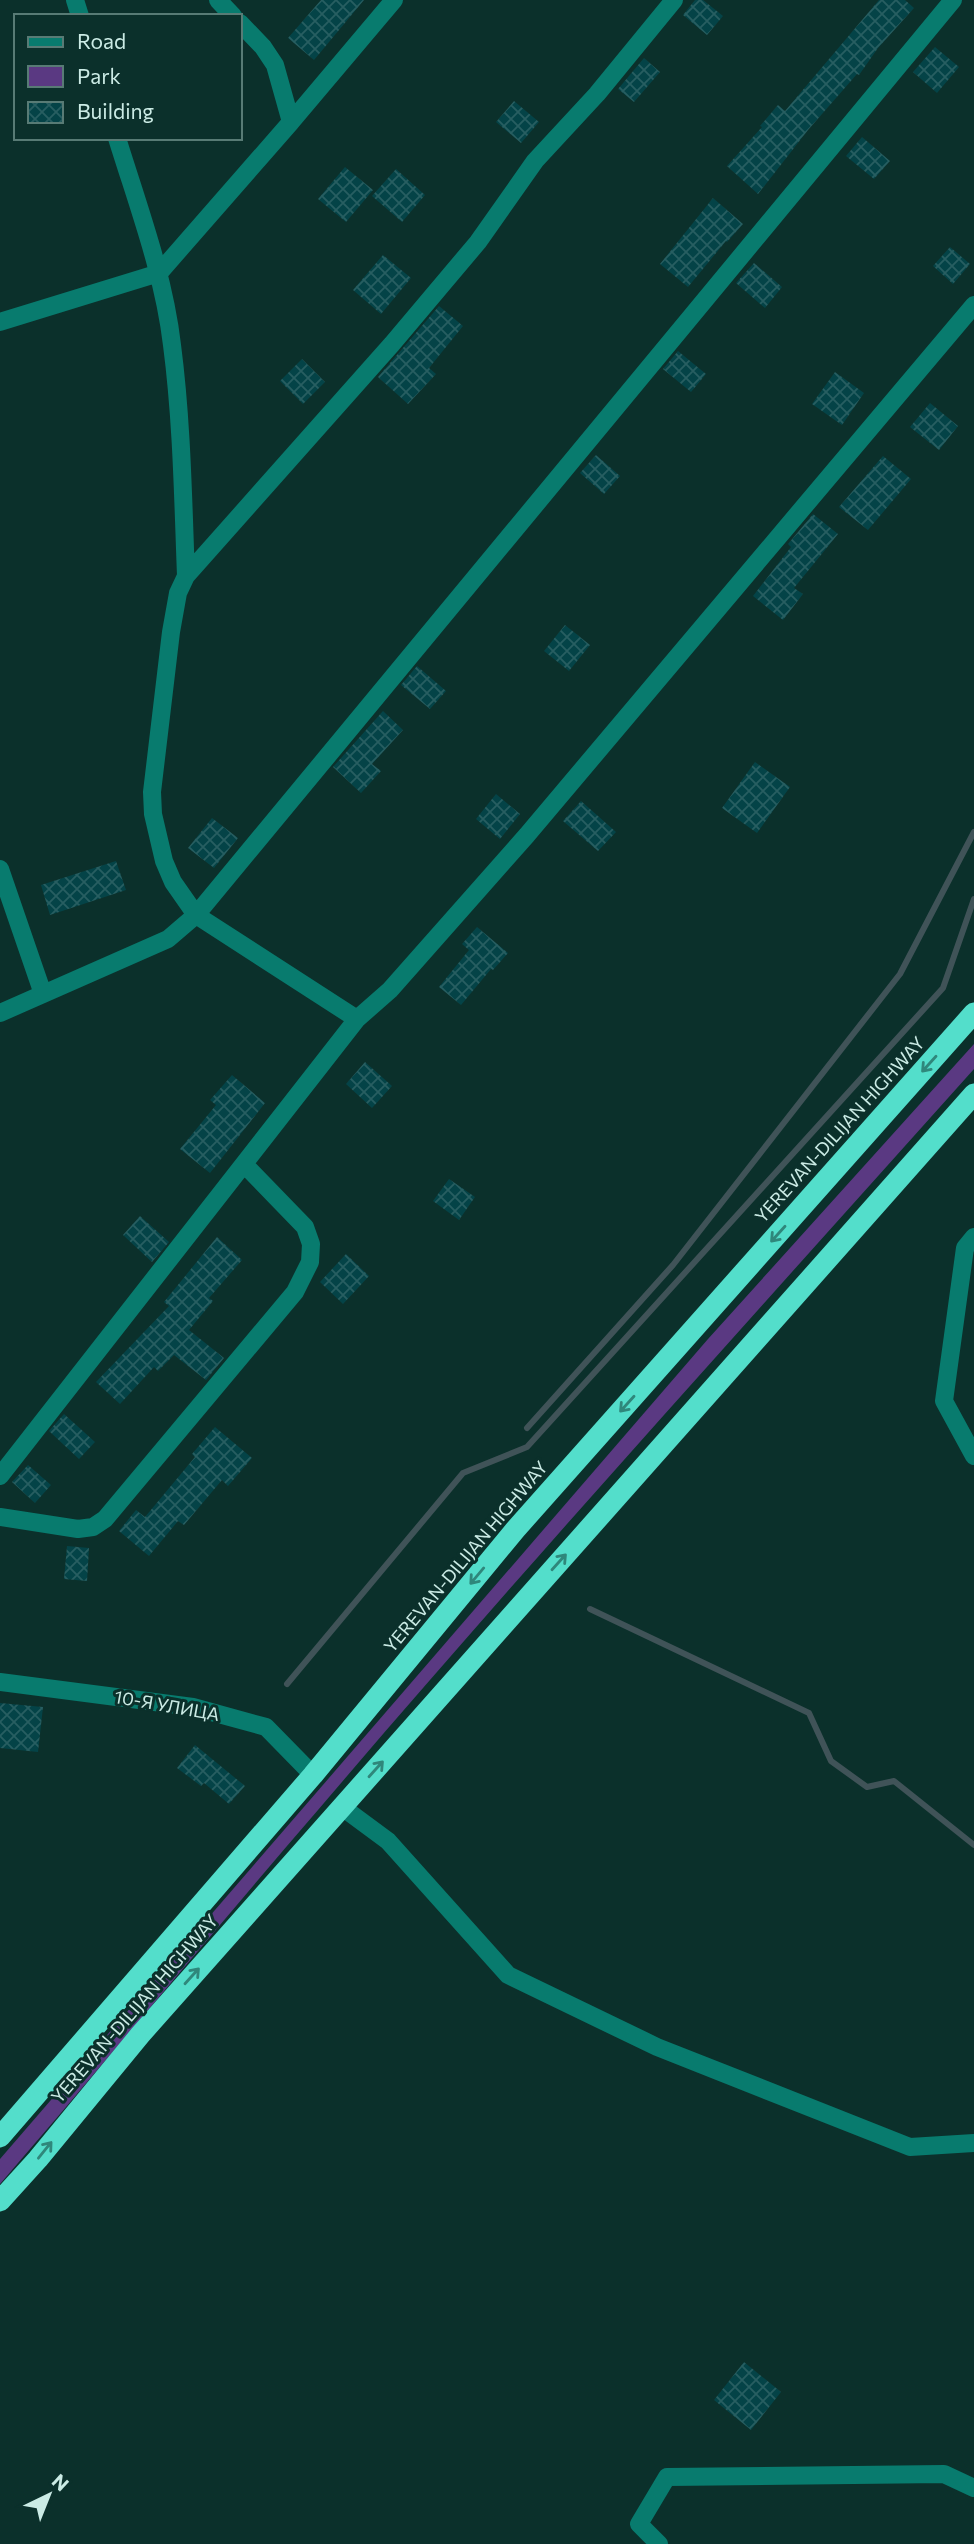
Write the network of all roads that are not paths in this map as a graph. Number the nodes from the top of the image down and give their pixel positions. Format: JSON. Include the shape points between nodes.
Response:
{"nodes":[{"id":1,"x":218,"y":0,"type":"edge"},
{"id":2,"x":394,"y":0,"type":"edge"},
{"id":3,"x":674,"y":0,"type":"edge"},
{"id":4,"x":953,"y":0,"type":"edge"},
{"id":5,"x":231,"y":14,"type":"edge"},
{"id":6,"x":242,"y":25,"type":"edge"},
{"id":7,"x":291,"y":122,"type":"junction"},
{"id":8,"x":118,"y":140,"type":"edge"},
{"id":9,"x":159,"y":274,"type":"junction"},
{"id":10,"x":974,"y":305,"type":"edge"},
{"id":11,"x":0,"y":322,"type":"edge"},
{"id":12,"x":186,"y":576,"type":"junction"},
{"id":13,"x":0,"y":869,"type":"edge"},
{"id":14,"x":196,"y":915,"type":"junction"},
{"id":15,"x":43,"y":994,"type":"junction"},
{"id":16,"x":0,"y":1013,"type":"edge"},
{"id":17,"x":974,"y":1013,"type":"edge"},
{"id":18,"x":357,"y":1019,"type":"junction"},
{"id":19,"x":974,"y":1094,"type":"edge"},
{"id":20,"x":244,"y":1164,"type":"junction"},
{"id":21,"x":974,"y":1237,"type":"edge"},
{"id":22,"x":974,"y":1456,"type":"edge"},
{"id":23,"x":0,"y":1476,"type":"edge"},
{"id":24,"x":0,"y":1517,"type":"edge"},
{"id":25,"x":0,"y":1682,"type":"edge"},
{"id":26,"x":313,"y":1775,"type":"junction"},
{"id":27,"x":342,"y":1807,"type":"junction"},
{"id":28,"x":0,"y":2137,"type":"edge"},
{"id":29,"x":974,"y":2143,"type":"edge"},
{"id":30,"x":0,"y":2201,"type":"edge"},
{"id":31,"x":974,"y":2488,"type":"edge"},
{"id":32,"x":659,"y":2544,"type":"edge"}],
"edges":[{"from":1,"to":5,"type":"street"},
{"from":2,"to":7,"type":"street"},
{"from":3,"to":12,"type":"street","via":[[535,161],[478,242],[392,344]]},
{"from":4,"to":14,"type":"street"},
{"from":6,"to":7,"type":"street","via":[[275,65]]},
{"from":7,"to":9,"type":"street"},
{"from":8,"to":9,"type":"street"},
{"from":9,"to":11,"type":"street"},
{"from":9,"to":12,"type":"street","via":[[175,371]]},
{"from":10,"to":18,"type":"street","via":[[527,835],[390,989]]},
{"from":12,"to":14,"type":"street","via":[[171,632],[152,792],[164,861]]},
{"from":13,"to":15,"type":"street"},
{"from":14,"to":15,"type":"street","via":[[168,939]]},
{"from":14,"to":18,"type":"street"},
{"from":15,"to":16,"type":"street"},
{"from":17,"to":26,"type":"highway","name":"YEREVAN-DILIJAN HIGHWAY","one_way":true,"via":[[515,1530]]},
{"from":18,"to":20,"type":"street"},
{"from":27,"to":19,"type":"highway","name":"YEREVAN-DILIJAN HIGHWAY","one_way":true},
{"from":20,"to":23,"type":"street"},
{"from":20,"to":24,"type":"street","via":[[305,1227],[311,1244],[310,1262],[295,1292],[105,1519],[78,1529]]},
{"from":21,"to":22,"type":"street","via":[[965,1248],[944,1401]]},
{"from":25,"to":26,"type":"street","name":"10-Я УЛИЦА","via":[[193,1707],[266,1727]]},
{"from":26,"to":28,"type":"highway","name":"YEREVAN-DILIJAN HIGHWAY"},
{"from":27,"to":29,"type":"street","via":[[388,1841],[508,1975],[657,2047],[909,2147]]},
{"from":30,"to":27,"type":"highway","name":"YEREVAN-DILIJAN HIGHWAY","one_way":true},
{"from":31,"to":32,"type":"street","via":[[944,2474],[667,2477],[639,2524]]}]}
